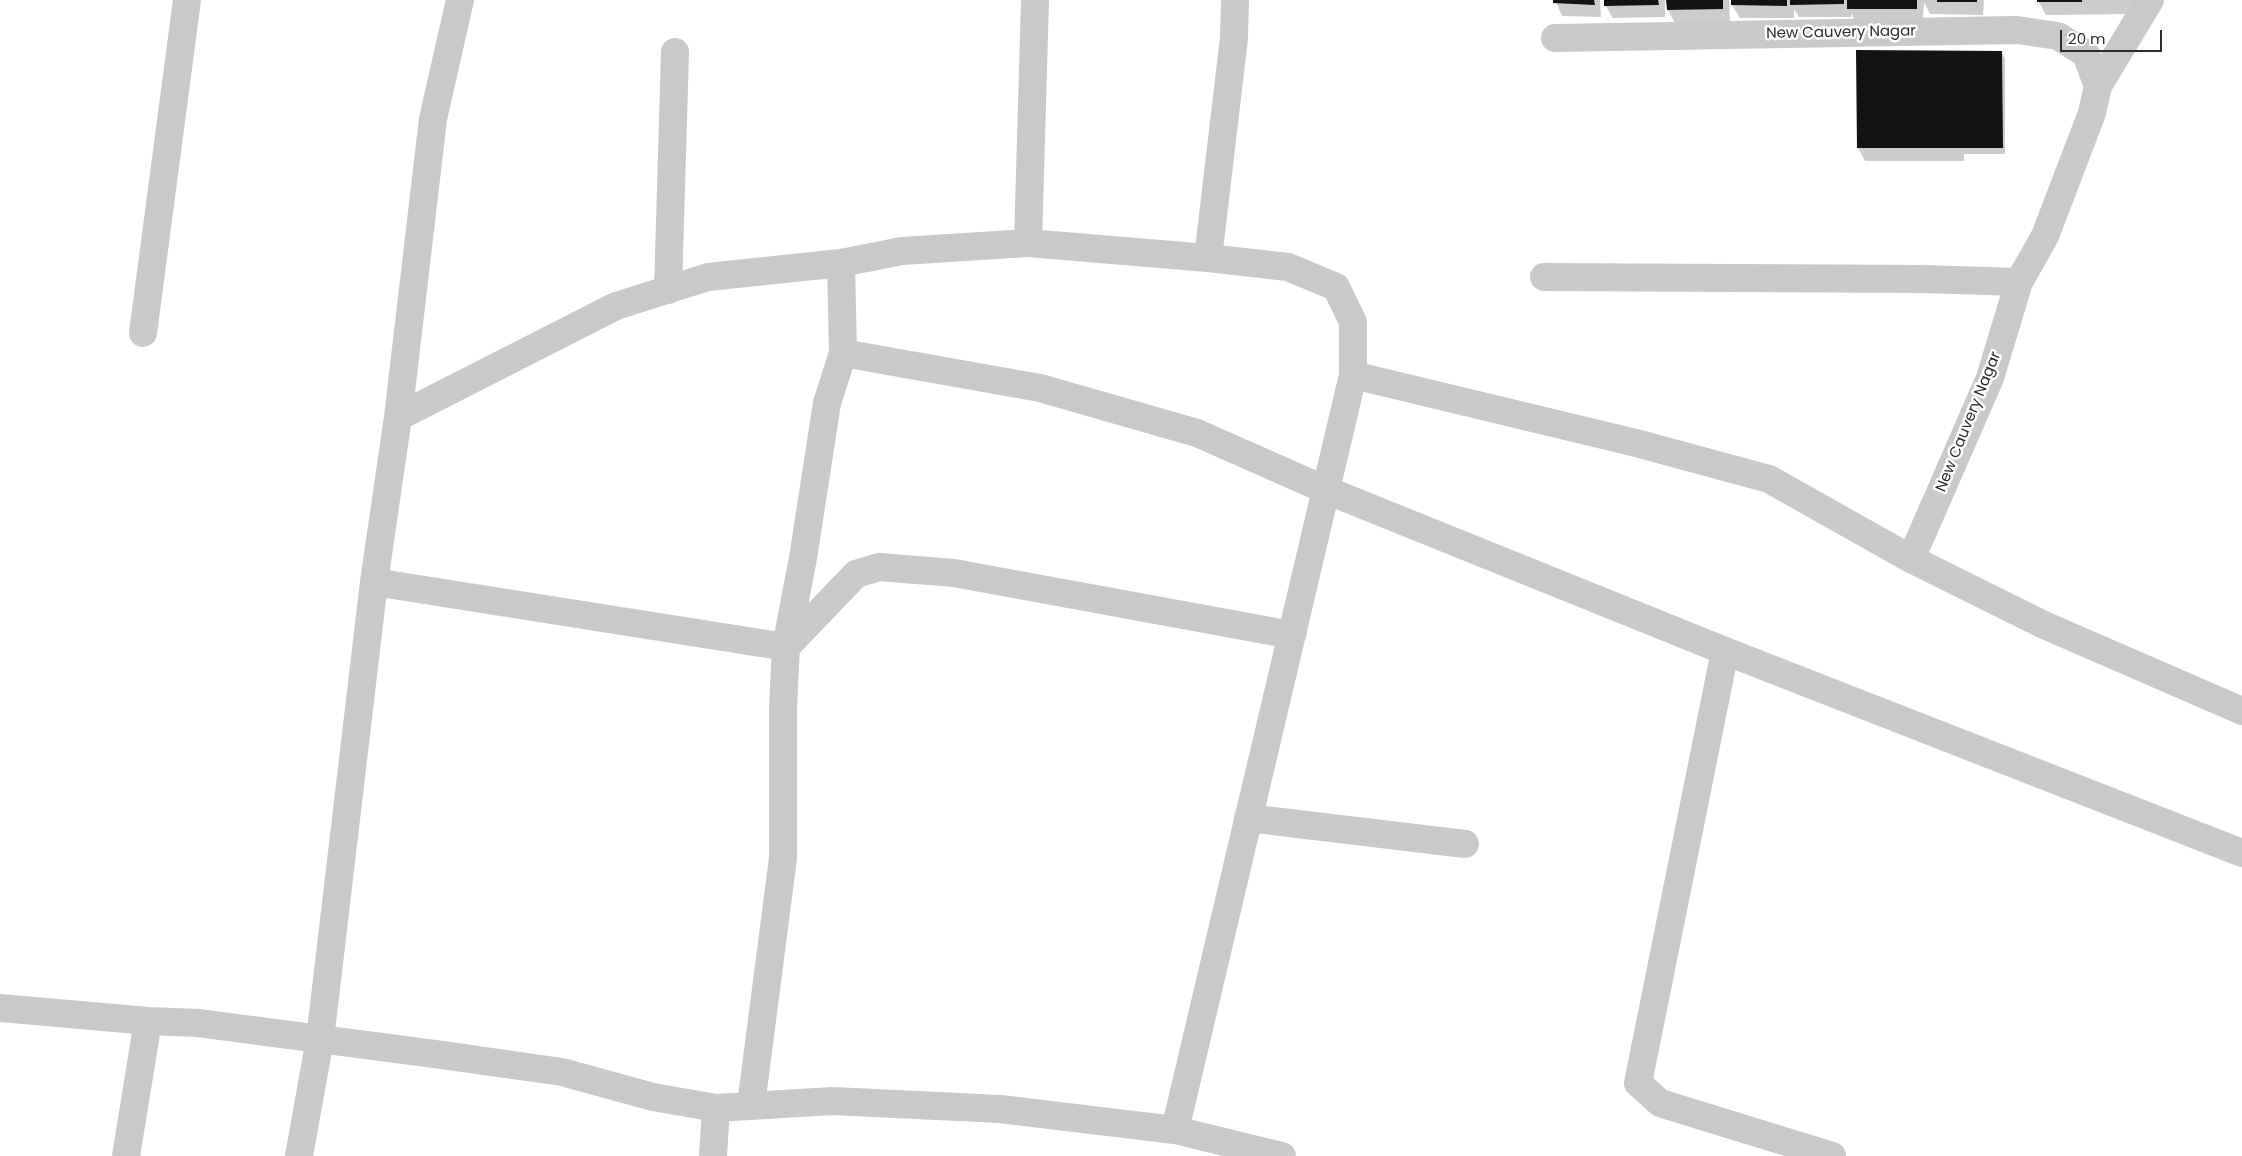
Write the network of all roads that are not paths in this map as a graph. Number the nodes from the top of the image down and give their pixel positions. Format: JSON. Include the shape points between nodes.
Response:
{"nodes":[{"id":1,"x":187,"y":0,"type":"edge"},
{"id":2,"x":460,"y":0,"type":"edge"},
{"id":3,"x":1035,"y":0,"type":"edge"},
{"id":4,"x":1235,"y":0,"type":"edge"},
{"id":5,"x":2150,"y":0,"type":"edge"},
{"id":6,"x":1555,"y":38,"type":"dead end"},
{"id":7,"x":675,"y":52,"type":"dead end"},
{"id":8,"x":2098,"y":86,"type":"junction"},
{"id":9,"x":1028,"y":243,"type":"junction"},
{"id":10,"x":1208,"y":258,"type":"junction"},
{"id":11,"x":841,"y":263,"type":"junction"},
{"id":12,"x":1544,"y":277,"type":"dead end"},
{"id":13,"x":2019,"y":282,"type":"junction"},
{"id":14,"x":668,"y":290,"type":"junction"},
{"id":15,"x":143,"y":333,"type":"dead end"},
{"id":16,"x":843,"y":354,"type":"junction"},
{"id":17,"x":1353,"y":375,"type":"junction"},
{"id":18,"x":398,"y":417,"type":"junction"},
{"id":19,"x":1326,"y":490,"type":"junction"},
{"id":20,"x":1912,"y":559,"type":"junction"},
{"id":21,"x":374,"y":582,"type":"junction"},
{"id":22,"x":1292,"y":634,"type":"junction"},
{"id":23,"x":786,"y":647,"type":"junction"},
{"id":24,"x":1725,"y":651,"type":"junction"},
{"id":25,"x":2242,"y":711,"type":"edge"},
{"id":26,"x":1248,"y":818,"type":"junction"},
{"id":27,"x":1465,"y":844,"type":"dead end"},
{"id":28,"x":2242,"y":853,"type":"edge"},
{"id":29,"x":0,"y":1008,"type":"edge"},
{"id":30,"x":148,"y":1021,"type":"junction"},
{"id":31,"x":320,"y":1040,"type":"junction"},
{"id":32,"x":752,"y":1104,"type":"junction"},
{"id":33,"x":716,"y":1108,"type":"junction"},
{"id":34,"x":1175,"y":1130,"type":"junction"},
{"id":35,"x":1245,"y":1152,"type":"edge"},
{"id":36,"x":126,"y":1156,"type":"edge"},
{"id":37,"x":299,"y":1156,"type":"edge"},
{"id":38,"x":712,"y":1156,"type":"edge"},
{"id":39,"x":1282,"y":1156,"type":"edge"},
{"id":40,"x":1832,"y":1156,"type":"edge"}],
"edges":[{"from":1,"to":15,"type":"street"},
{"from":2,"to":18,"type":"street","via":[[433,119]]},
{"from":3,"to":9,"type":"street"},
{"from":4,"to":10,"type":"street","via":[[1234,38]]},
{"from":5,"to":8,"type":"street","name":"New Cauvery Nagar"},
{"from":6,"to":8,"type":"street","name":"New Cauvery Nagar","via":[[2017,30],[2058,36],[2086,54]]},
{"from":7,"to":14,"type":"street"},
{"from":8,"to":13,"type":"street","name":"New Cauvery Nagar","via":[[2092,113],[2045,236]]},
{"from":9,"to":10,"type":"street"},
{"from":9,"to":11,"type":"street","via":[[902,251]]},
{"from":10,"to":17,"type":"street","via":[[1288,267],[1336,287],[1354,322]]},
{"from":11,"to":14,"type":"street","via":[[708,277]]},
{"from":11,"to":16,"type":"street"},
{"from":12,"to":13,"type":"street"},
{"from":13,"to":20,"type":"street","name":"New Cauvery Nagar","via":[[1990,378]]},
{"from":14,"to":18,"type":"street","via":[[616,306]]},
{"from":16,"to":19,"type":"street","via":[[1040,388],[1197,433]]},
{"from":16,"to":23,"type":"street","via":[[827,403]]},
{"from":17,"to":19,"type":"street"},
{"from":17,"to":20,"type":"street","via":[[1636,443],[1769,480]]},
{"from":18,"to":21,"type":"street"},
{"from":19,"to":22,"type":"street"},
{"from":19,"to":24,"type":"street"},
{"from":20,"to":25,"type":"street","via":[[2044,625]]},
{"from":21,"to":23,"type":"street"},
{"from":21,"to":31,"type":"street"},
{"from":22,"to":23,"type":"street","via":[[954,573],[879,567],[856,574]]},
{"from":22,"to":26,"type":"street"},
{"from":23,"to":32,"type":"street","via":[[783,858]]},
{"from":24,"to":28,"type":"street"},
{"from":24,"to":40,"type":"street","via":[[1638,1083],[1660,1102]]},
{"from":26,"to":27,"type":"street"},
{"from":26,"to":34,"type":"street"},
{"from":29,"to":30,"type":"street"},
{"from":30,"to":31,"type":"street","via":[[198,1023]]},
{"from":30,"to":36,"type":"street"},
{"from":31,"to":33,"type":"street","via":[[562,1072],[653,1097]]},
{"from":31,"to":37,"type":"street"},
{"from":32,"to":33,"type":"street"},
{"from":32,"to":34,"type":"street","via":[[833,1100],[1000,1108]]},
{"from":33,"to":38,"type":"street"},
{"from":34,"to":35,"type":"street"},
{"from":35,"to":39,"type":"street"}]}
